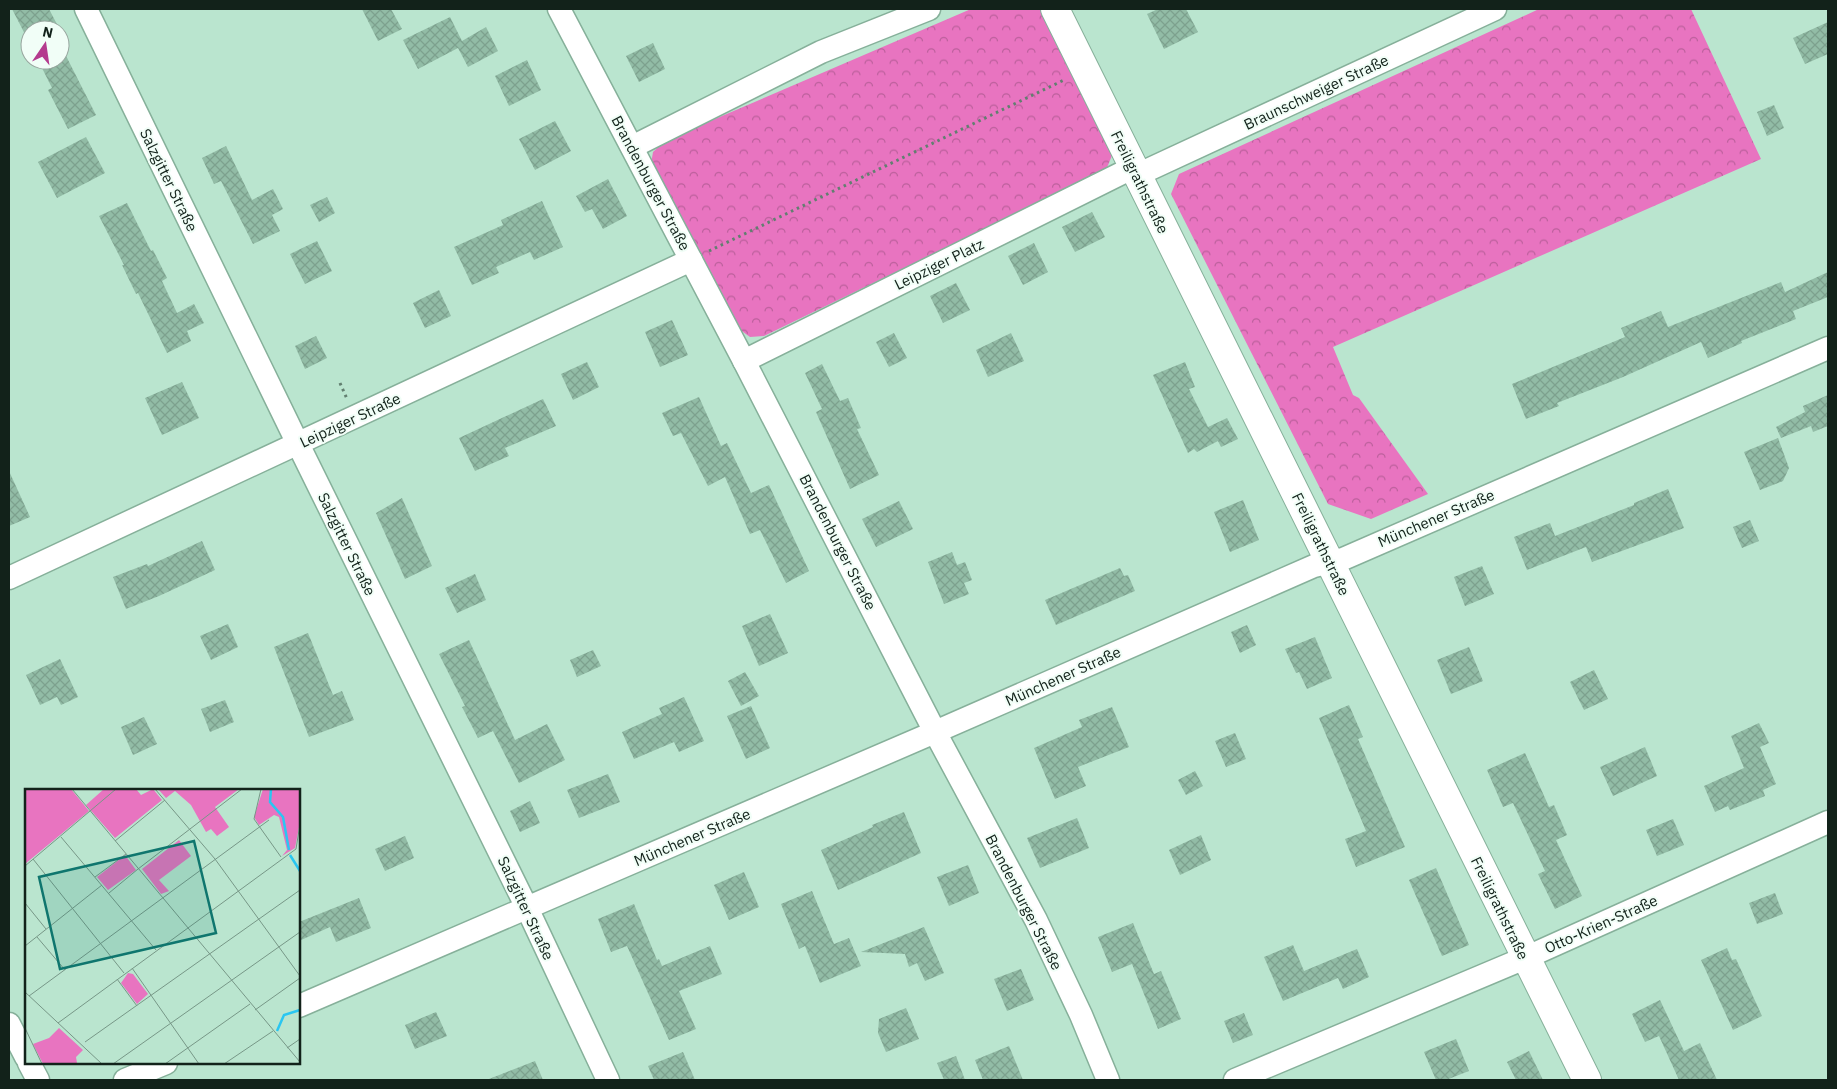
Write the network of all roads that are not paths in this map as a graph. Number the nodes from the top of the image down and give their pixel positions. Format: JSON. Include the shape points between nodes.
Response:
{"nodes":[{"id":1,"x":86,"y":9,"type":"edge"},
{"id":2,"x":559,"y":9,"type":"edge"},
{"id":3,"x":929,"y":9,"type":"edge"},
{"id":4,"x":1055,"y":9,"type":"edge"},
{"id":5,"x":1495,"y":9,"type":"edge"},
{"id":6,"x":632,"y":147,"type":"junction"},
{"id":7,"x":1136,"y":171,"type":"junction"},
{"id":8,"x":691,"y":260,"type":"junction"},
{"id":9,"x":1828,"y":348,"type":"edge"},
{"id":10,"x":744,"y":361,"type":"junction"},
{"id":11,"x":298,"y":444,"type":"junction"},
{"id":12,"x":1330,"y":562,"type":"junction"},
{"id":13,"x":9,"y":578,"type":"edge"},
{"id":14,"x":935,"y":732,"type":"junction"},
{"id":15,"x":1828,"y":822,"type":"edge"},
{"id":16,"x":527,"y":908,"type":"junction"},
{"id":17,"x":1525,"y":958,"type":"junction"},
{"id":18,"x":300,"y":1006,"type":"edge"},
{"id":19,"x":9,"y":1024,"type":"edge"},
{"id":20,"x":25,"y":1055,"type":"edge"},
{"id":21,"x":30,"y":1064,"type":"edge"},
{"id":22,"x":164,"y":1064,"type":"edge"},
{"id":23,"x":38,"y":1080,"type":"edge"},
{"id":24,"x":125,"y":1080,"type":"edge"},
{"id":25,"x":608,"y":1080,"type":"edge"},
{"id":26,"x":1108,"y":1080,"type":"edge"},
{"id":27,"x":1235,"y":1080,"type":"edge"},
{"id":28,"x":1587,"y":1080,"type":"edge"}],
"edges":[{"from":1,"to":11,"type":"street","name":"Salzgitter Straße"},
{"from":2,"to":6,"type":"street","name":"Brandenburger Straße"},
{"from":3,"to":6,"type":"street","via":[[821,52]]},
{"from":4,"to":7,"type":"street","name":"Freiligrathstraße"},
{"from":5,"to":7,"type":"street","name":"Braunschweiger Straße"},
{"from":6,"to":8,"type":"street","name":"Brandenburger Straße"},
{"from":7,"to":10,"type":"street","name":"Leipziger Platz"},
{"from":7,"to":12,"type":"street","name":"Freiligrathstraße"},
{"from":8,"to":10,"type":"street","name":"Brandenburger Straße"},
{"from":8,"to":11,"type":"street","name":"Leipziger Straße"},
{"from":9,"to":12,"type":"street","name":"Münchener Straße"},
{"from":10,"to":14,"type":"street","name":"Brandenburger Straße"},
{"from":11,"to":13,"type":"street","name":"Leipziger Straße"},
{"from":11,"to":16,"type":"street","name":"Salzgitter Straße"},
{"from":12,"to":14,"type":"street","name":"Münchener Straße","via":[[1314,566]]},
{"from":12,"to":17,"type":"street","name":"Freiligrathstraße"},
{"from":14,"to":16,"type":"street","name":"Münchener Straße"},
{"from":14,"to":26,"type":"street","name":"Brandenburger Straße","via":[[1036,920]]},
{"from":15,"to":17,"type":"street","name":"Otto-Krien-Straße"},
{"from":16,"to":18,"type":"street","name":"Münchener Straße"},
{"from":16,"to":25,"type":"street","name":"Salzgitter Straße"},
{"from":17,"to":27,"type":"street","name":"Otto-Krien-Straße"},
{"from":17,"to":28,"type":"street","name":"Freiligrathstraße"},
{"from":19,"to":20,"type":"street"},
{"from":21,"to":23,"type":"street"},
{"from":22,"to":24,"type":"street"}]}
